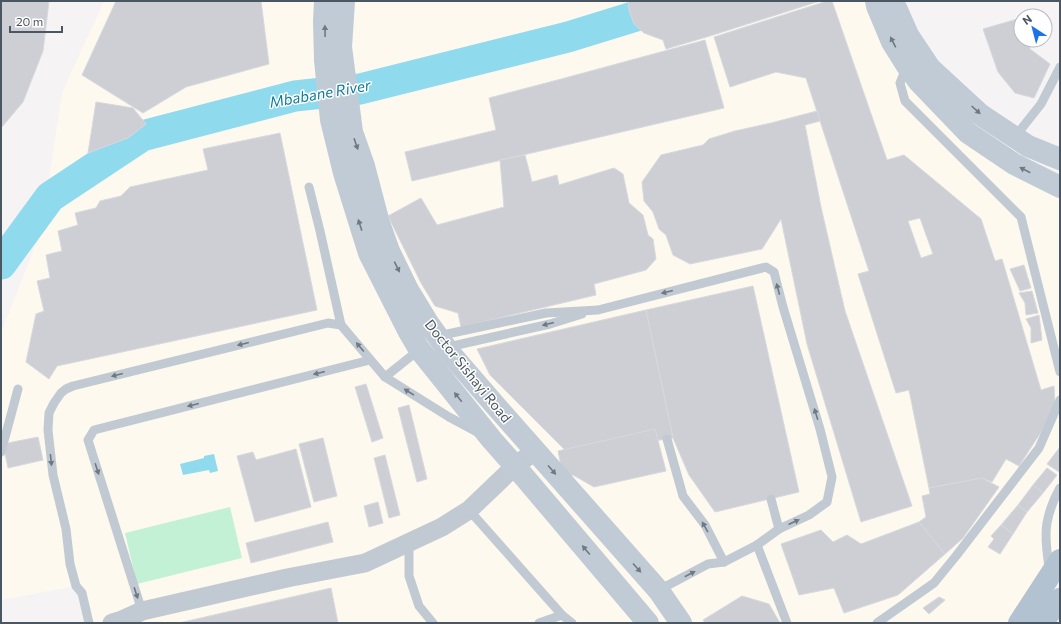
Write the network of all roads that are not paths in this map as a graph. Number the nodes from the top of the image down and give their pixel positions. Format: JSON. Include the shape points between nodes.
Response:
{"nodes":[{"id":1,"x":325,"y":1,"type":"edge"},
{"id":2,"x":344,"y":1,"type":"edge"},
{"id":3,"x":876,"y":1,"type":"edge"},
{"id":4,"x":893,"y":1,"type":"edge"},
{"id":5,"x":333,"y":53,"type":"junction"},
{"id":6,"x":907,"y":66,"type":"junction"},
{"id":7,"x":1060,"y":67,"type":"edge"},
{"id":8,"x":943,"y":88,"type":"junction"},
{"id":9,"x":1008,"y":146,"type":"junction"},
{"id":10,"x":1060,"y":159,"type":"edge"},
{"id":11,"x":309,"y":187,"type":"dead end"},
{"id":12,"x":1060,"y":187,"type":"edge"},
{"id":13,"x":598,"y":310,"type":"junction"},
{"id":14,"x":341,"y":325,"type":"junction"},
{"id":15,"x":434,"y":350,"type":"junction"},
{"id":16,"x":370,"y":360,"type":"junction"},
{"id":17,"x":1060,"y":372,"type":"edge"},
{"id":18,"x":385,"y":377,"type":"junction"},
{"id":19,"x":18,"y":389,"type":"dead end"},
{"id":20,"x":1060,"y":400,"type":"edge"},
{"id":21,"x":666,"y":439,"type":"dead end"},
{"id":22,"x":492,"y":440,"type":"junction"},
{"id":23,"x":535,"y":451,"type":"junction"},
{"id":24,"x":1,"y":452,"type":"edge"},
{"id":25,"x":515,"y":466,"type":"junction"},
{"id":26,"x":1060,"y":488,"type":"edge"},
{"id":27,"x":771,"y":499,"type":"dead end"},
{"id":28,"x":469,"y":510,"type":"junction"},
{"id":29,"x":779,"y":529,"type":"junction"},
{"id":30,"x":409,"y":542,"type":"junction"},
{"id":31,"x":757,"y":545,"type":"junction"},
{"id":32,"x":724,"y":562,"type":"junction"},
{"id":33,"x":1054,"y":569,"type":"edge"},
{"id":34,"x":659,"y":591,"type":"junction"},
{"id":35,"x":1060,"y":599,"type":"edge"},
{"id":36,"x":142,"y":612,"type":"junction"},
{"id":37,"x":562,"y":615,"type":"junction"},
{"id":38,"x":89,"y":623,"type":"edge"},
{"id":39,"x":112,"y":623,"type":"edge"},
{"id":40,"x":433,"y":623,"type":"edge"},
{"id":41,"x":539,"y":623,"type":"edge"},
{"id":42,"x":572,"y":623,"type":"edge"},
{"id":43,"x":648,"y":623,"type":"edge"},
{"id":44,"x":681,"y":623,"type":"edge"},
{"id":45,"x":787,"y":623,"type":"edge"},
{"id":46,"x":877,"y":623,"type":"edge"},
{"id":47,"x":1019,"y":623,"type":"edge"},
{"id":48,"x":1042,"y":623,"type":"edge"}],
"edges":[{"from":5,"to":1,"type":"main road","name":"Doctor Sishayi Road","one_way":true},
{"from":2,"to":5,"type":"main road","name":"Doctor Sishayi Road"},
{"from":6,"to":3,"type":"main road","one_way":true,"via":[[892,42]]},
{"from":4,"to":8,"type":"main road","via":[[908,35]]},
{"from":5,"to":15,"type":"main road","name":"Doctor Sishayi Road","one_way":true,"via":[[348,106],[352,132],[379,223],[408,290],[428,323]]},
{"from":15,"to":5,"type":"main road","name":"Doctor Sishayi Road","one_way":true,"via":[[409,332],[369,253],[330,120]]},
{"from":6,"to":8,"type":"main road","via":[[919,82]]},
{"from":6,"to":17,"type":"lane","via":[[900,82],[905,101],[1020,217]]},
{"from":7,"to":9,"type":"lane","via":[[1041,104]]},
{"from":8,"to":9,"type":"main road","via":[[968,133]]},
{"from":9,"to":10,"type":"main road","via":[[1028,146]]},
{"from":12,"to":9,"type":"main road","one_way":true,"via":[[1014,164]]},
{"from":11,"to":14,"type":"lane"},
{"from":13,"to":15,"type":"lane","one_way":true,"via":[[550,324]]},
{"from":13,"to":15,"type":"lane","via":[[546,313]]},
{"from":29,"to":13,"type":"lane","one_way":true,"via":[[808,515],[827,502],[832,477],[774,272],[766,267]]},
{"from":16,"to":14,"type":"lane","one_way":true},
{"from":14,"to":38,"type":"lane","one_way":true,"via":[[320,324],[73,386],[61,393],[49,413],[48,430],[53,475],[66,529],[70,564],[76,586],[82,593]]},
{"from":15,"to":18,"type":"lane"},
{"from":22,"to":15,"type":"main road","name":"Doctor Sishayi Road","one_way":true},
{"from":15,"to":23,"type":"main road","name":"Doctor Sishayi Road","via":[[494,404]]},
{"from":16,"to":18,"type":"lane"},
{"from":16,"to":36,"type":"lane","one_way":true,"via":[[94,430],[88,440]]},
{"from":22,"to":18,"type":"lane","one_way":true},
{"from":19,"to":24,"type":"lane"},
{"from":20,"to":46,"type":"lane","via":[[1039,448],[934,583]]},
{"from":32,"to":21,"type":"lane","one_way":true,"via":[[705,525],[683,496]]},
{"from":22,"to":25,"type":"main road","name":"Doctor Sishayi Road"},
{"from":23,"to":25,"type":"street"},
{"from":23,"to":34,"type":"main road","name":"Doctor Sishayi Road","one_way":true},
{"from":25,"to":28,"type":"street"},
{"from":43,"to":25,"type":"main road","name":"Doctor Sishayi Road","one_way":true},
{"from":26,"to":33,"type":"lane","via":[[1047,524],[1046,540]]},
{"from":27,"to":29,"type":"lane"},
{"from":28,"to":30,"type":"street","via":[[442,527]]},
{"from":28,"to":37,"type":"lane"},
{"from":29,"to":31,"type":"lane"},
{"from":30,"to":36,"type":"street","via":[[365,563],[287,578]]},
{"from":30,"to":40,"type":"lane","via":[[409,576],[420,606]]},
{"from":31,"to":32,"type":"lane"},
{"from":31,"to":45,"type":"lane"},
{"from":34,"to":32,"type":"lane","one_way":true,"via":[[708,564]]},
{"from":33,"to":47,"type":"main road"},
{"from":34,"to":43,"type":"main road","via":[[646,606]]},
{"from":34,"to":44,"type":"main road","name":"Doctor Sishayi Road"},
{"from":35,"to":48,"type":"main road"},
{"from":36,"to":39,"type":"street"},
{"from":37,"to":41,"type":"lane"},
{"from":37,"to":42,"type":"lane"}]}
